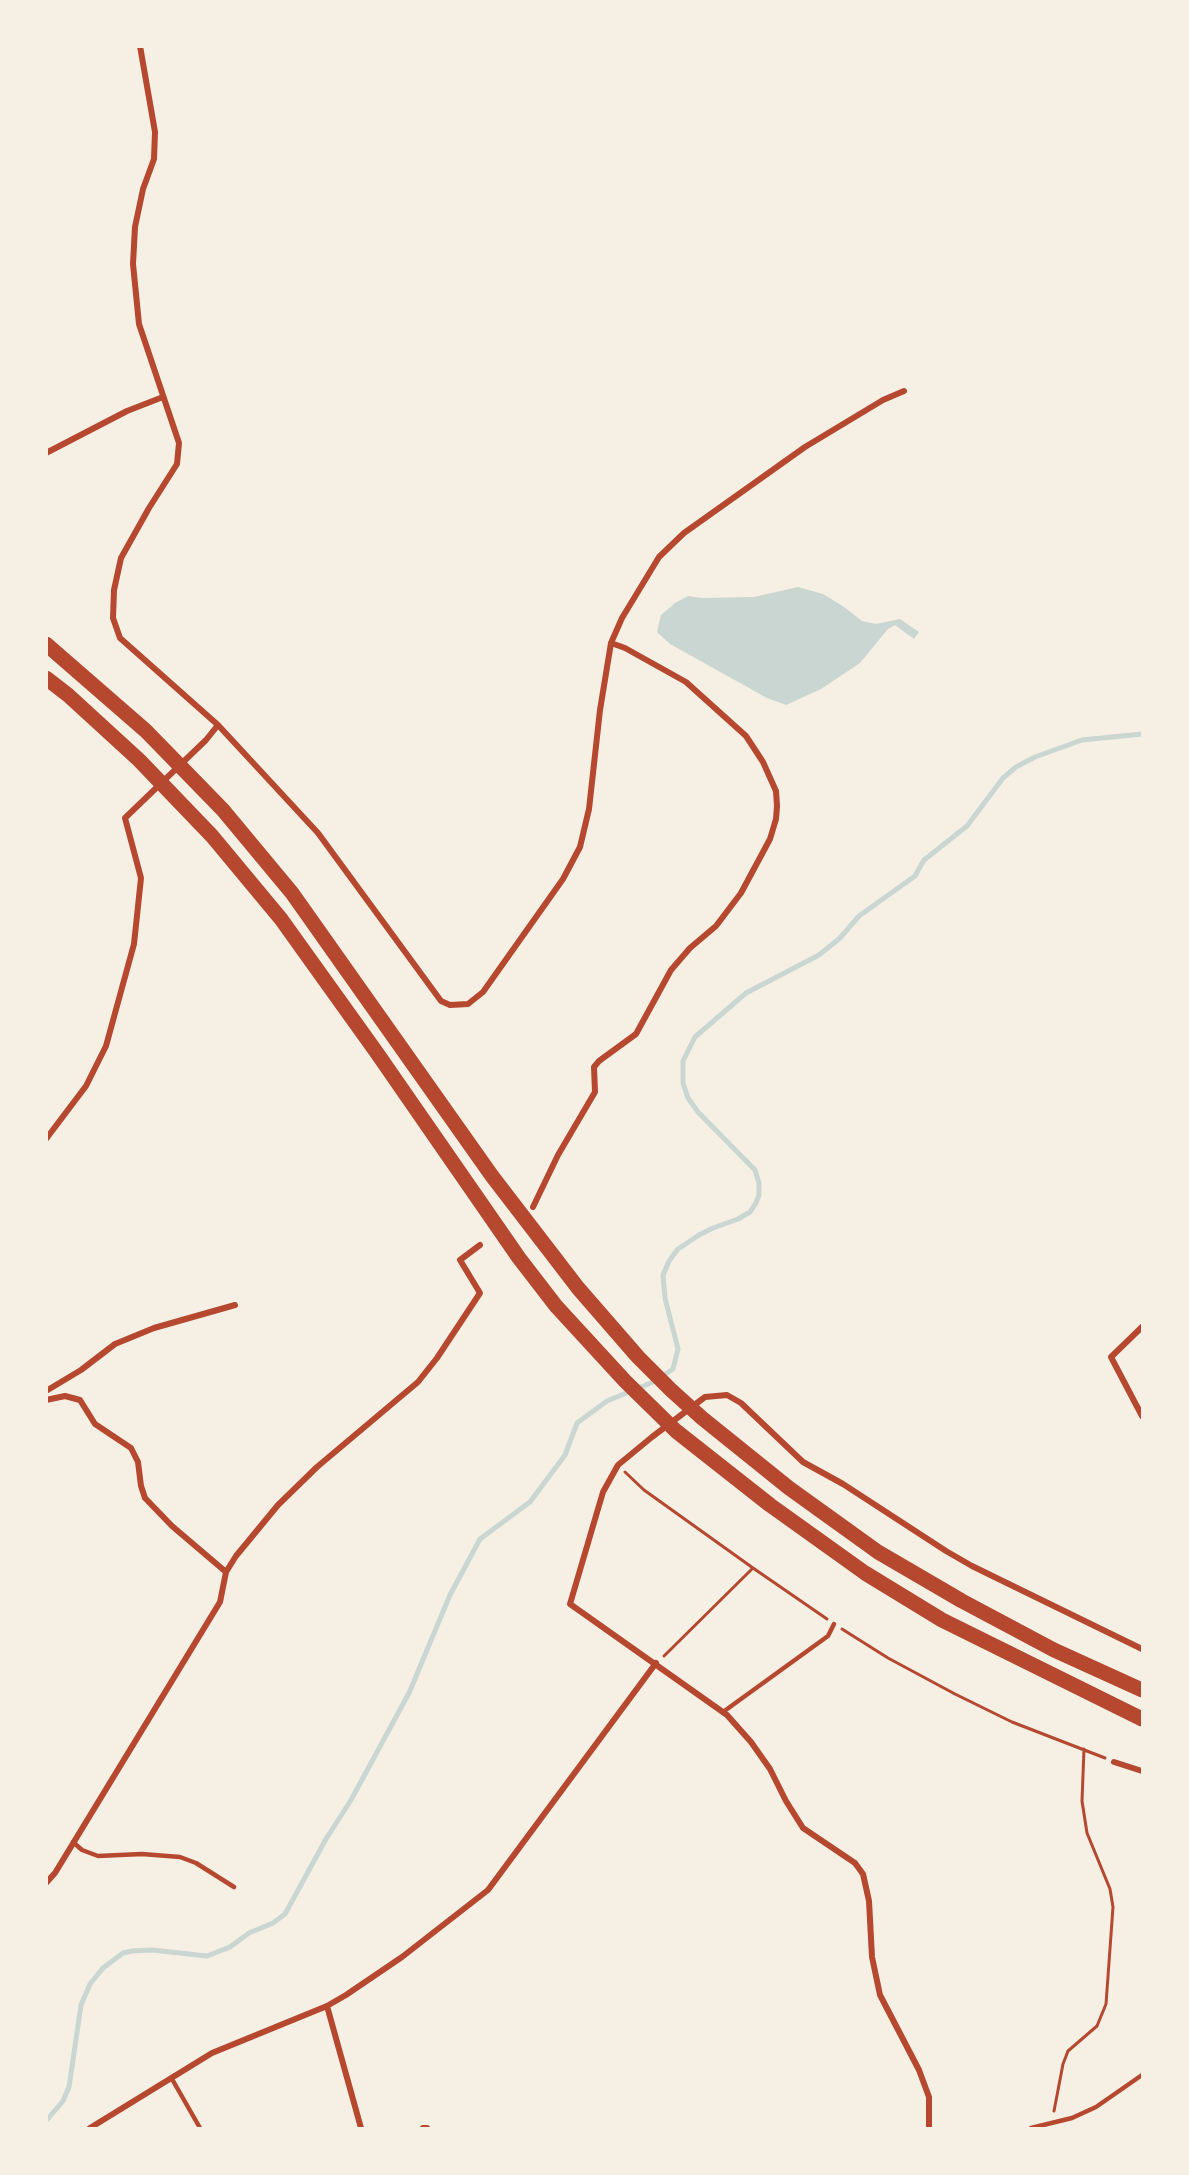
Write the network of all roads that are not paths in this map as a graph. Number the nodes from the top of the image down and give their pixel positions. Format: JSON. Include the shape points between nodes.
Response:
{"nodes":[{"id":1,"x":140,"y":46,"type":"edge"},
{"id":2,"x":904,"y":391,"type":"dead end"},
{"id":3,"x":164,"y":397,"type":"junction"},
{"id":4,"x":46,"y":453,"type":"edge"},
{"id":5,"x":611,"y":643,"type":"junction"},
{"id":6,"x":46,"y":644,"type":"edge"},
{"id":7,"x":46,"y":678,"type":"edge"},
{"id":8,"x":218,"y":725,"type":"junction"},
{"id":9,"x":46,"y":1139,"type":"edge"},
{"id":10,"x":533,"y":1207,"type":"dead end"},
{"id":11,"x":480,"y":1245,"type":"dead end"},
{"id":12,"x":235,"y":1305,"type":"dead end"},
{"id":13,"x":1143,"y":1327,"type":"edge"},
{"id":14,"x":46,"y":1391,"type":"edge"},
{"id":15,"x":46,"y":1400,"type":"edge"},
{"id":16,"x":1143,"y":1416,"type":"edge"},
{"id":17,"x":226,"y":1572,"type":"junction"},
{"id":18,"x":834,"y":1624,"type":"road end"},
{"id":19,"x":1143,"y":1649,"type":"edge"},
{"id":20,"x":656,"y":1664,"type":"junction"},
{"id":21,"x":1143,"y":1690,"type":"edge"},
{"id":22,"x":723,"y":1712,"type":"junction"},
{"id":23,"x":1143,"y":1719,"type":"edge"},
{"id":24,"x":1114,"y":1762,"type":"road end"},
{"id":25,"x":1143,"y":1771,"type":"edge"},
{"id":26,"x":73,"y":1842,"type":"junction"},
{"id":27,"x":46,"y":1883,"type":"edge"},
{"id":28,"x":234,"y":1887,"type":"dead end"},
{"id":29,"x":327,"y":2006,"type":"junction"},
{"id":30,"x":1143,"y":2075,"type":"edge"},
{"id":31,"x":172,"y":2079,"type":"junction"},
{"id":32,"x":90,"y":2128,"type":"edge"},
{"id":33,"x":200,"y":2128,"type":"edge"},
{"id":34,"x":361,"y":2128,"type":"edge"},
{"id":35,"x":928,"y":2128,"type":"edge"},
{"id":36,"x":1031,"y":2128,"type":"edge"}],
"edges":[{"from":1,"to":3,"type":"street","via":[[155,132],[154,159],[135,227],[133,264],[140,324]]},
{"from":2,"to":5,"type":"street","via":[[805,447],[684,533],[659,557]]},
{"from":3,"to":4,"type":"street","via":[[127,411]]},
{"from":3,"to":8,"type":"street","via":[[179,443],[177,464],[120,558],[113,618],[120,638]]},
{"from":5,"to":8,"type":"street","via":[[589,809],[580,847],[563,879],[483,992],[468,1004],[450,1005],[434,994],[318,833]]},
{"from":5,"to":10,"type":"street","via":[[686,682],[746,736],[776,791],[776,819],[770,839],[741,893],[716,926],[672,970],[636,1034],[594,1067],[595,1092]]},
{"from":6,"to":21,"type":"highway","via":[[146,731],[223,810],[292,892],[492,1176],[578,1288],[638,1357],[702,1418],[878,1552],[1054,1650]]},
{"from":7,"to":23,"type":"highway","via":[[139,760],[212,836],[281,919],[556,1306],[676,1431],[865,1573],[942,1620]]},
{"from":8,"to":9,"type":"street","via":[[125,818],[141,878],[134,944],[106,1046],[86,1086]]},
{"from":11,"to":17,"type":"street","via":[[460,1260],[480,1293],[437,1358],[418,1382],[278,1505]]},
{"from":12,"to":14,"type":"street","via":[[154,1328],[115,1344]]},
{"from":13,"to":16,"type":"street","via":[[1111,1357]]},
{"from":15,"to":17,"type":"street","via":[[65,1396],[80,1400],[95,1424],[131,1448],[146,1498]]},
{"from":17,"to":26,"type":"street","via":[[220,1602]]},
{"from":18,"to":22,"type":"lane","via":[[828,1636]]},
{"from":19,"to":20,"type":"street","via":[[946,1551],[803,1462],[741,1403],[726,1395],[705,1397],[618,1465],[603,1492],[570,1604]]},
{"from":20,"to":22,"type":"street"},
{"from":20,"to":29,"type":"street","via":[[488,1890],[402,1958]]},
{"from":22,"to":35,"type":"street","via":[[757,1751],[803,1828],[855,1863],[863,1874],[880,1995],[929,2097]]},
{"from":24,"to":25,"type":"street"},
{"from":26,"to":27,"type":"street"},
{"from":26,"to":28,"type":"lane","via":[[98,1856],[180,1857]]},
{"from":29,"to":31,"type":"street","via":[[212,2053]]},
{"from":29,"to":34,"type":"street"},
{"from":30,"to":36,"type":"lane","via":[[1096,2107],[1051,2125]]},
{"from":31,"to":32,"type":"street"},
{"from":31,"to":33,"type":"lane"}]}
